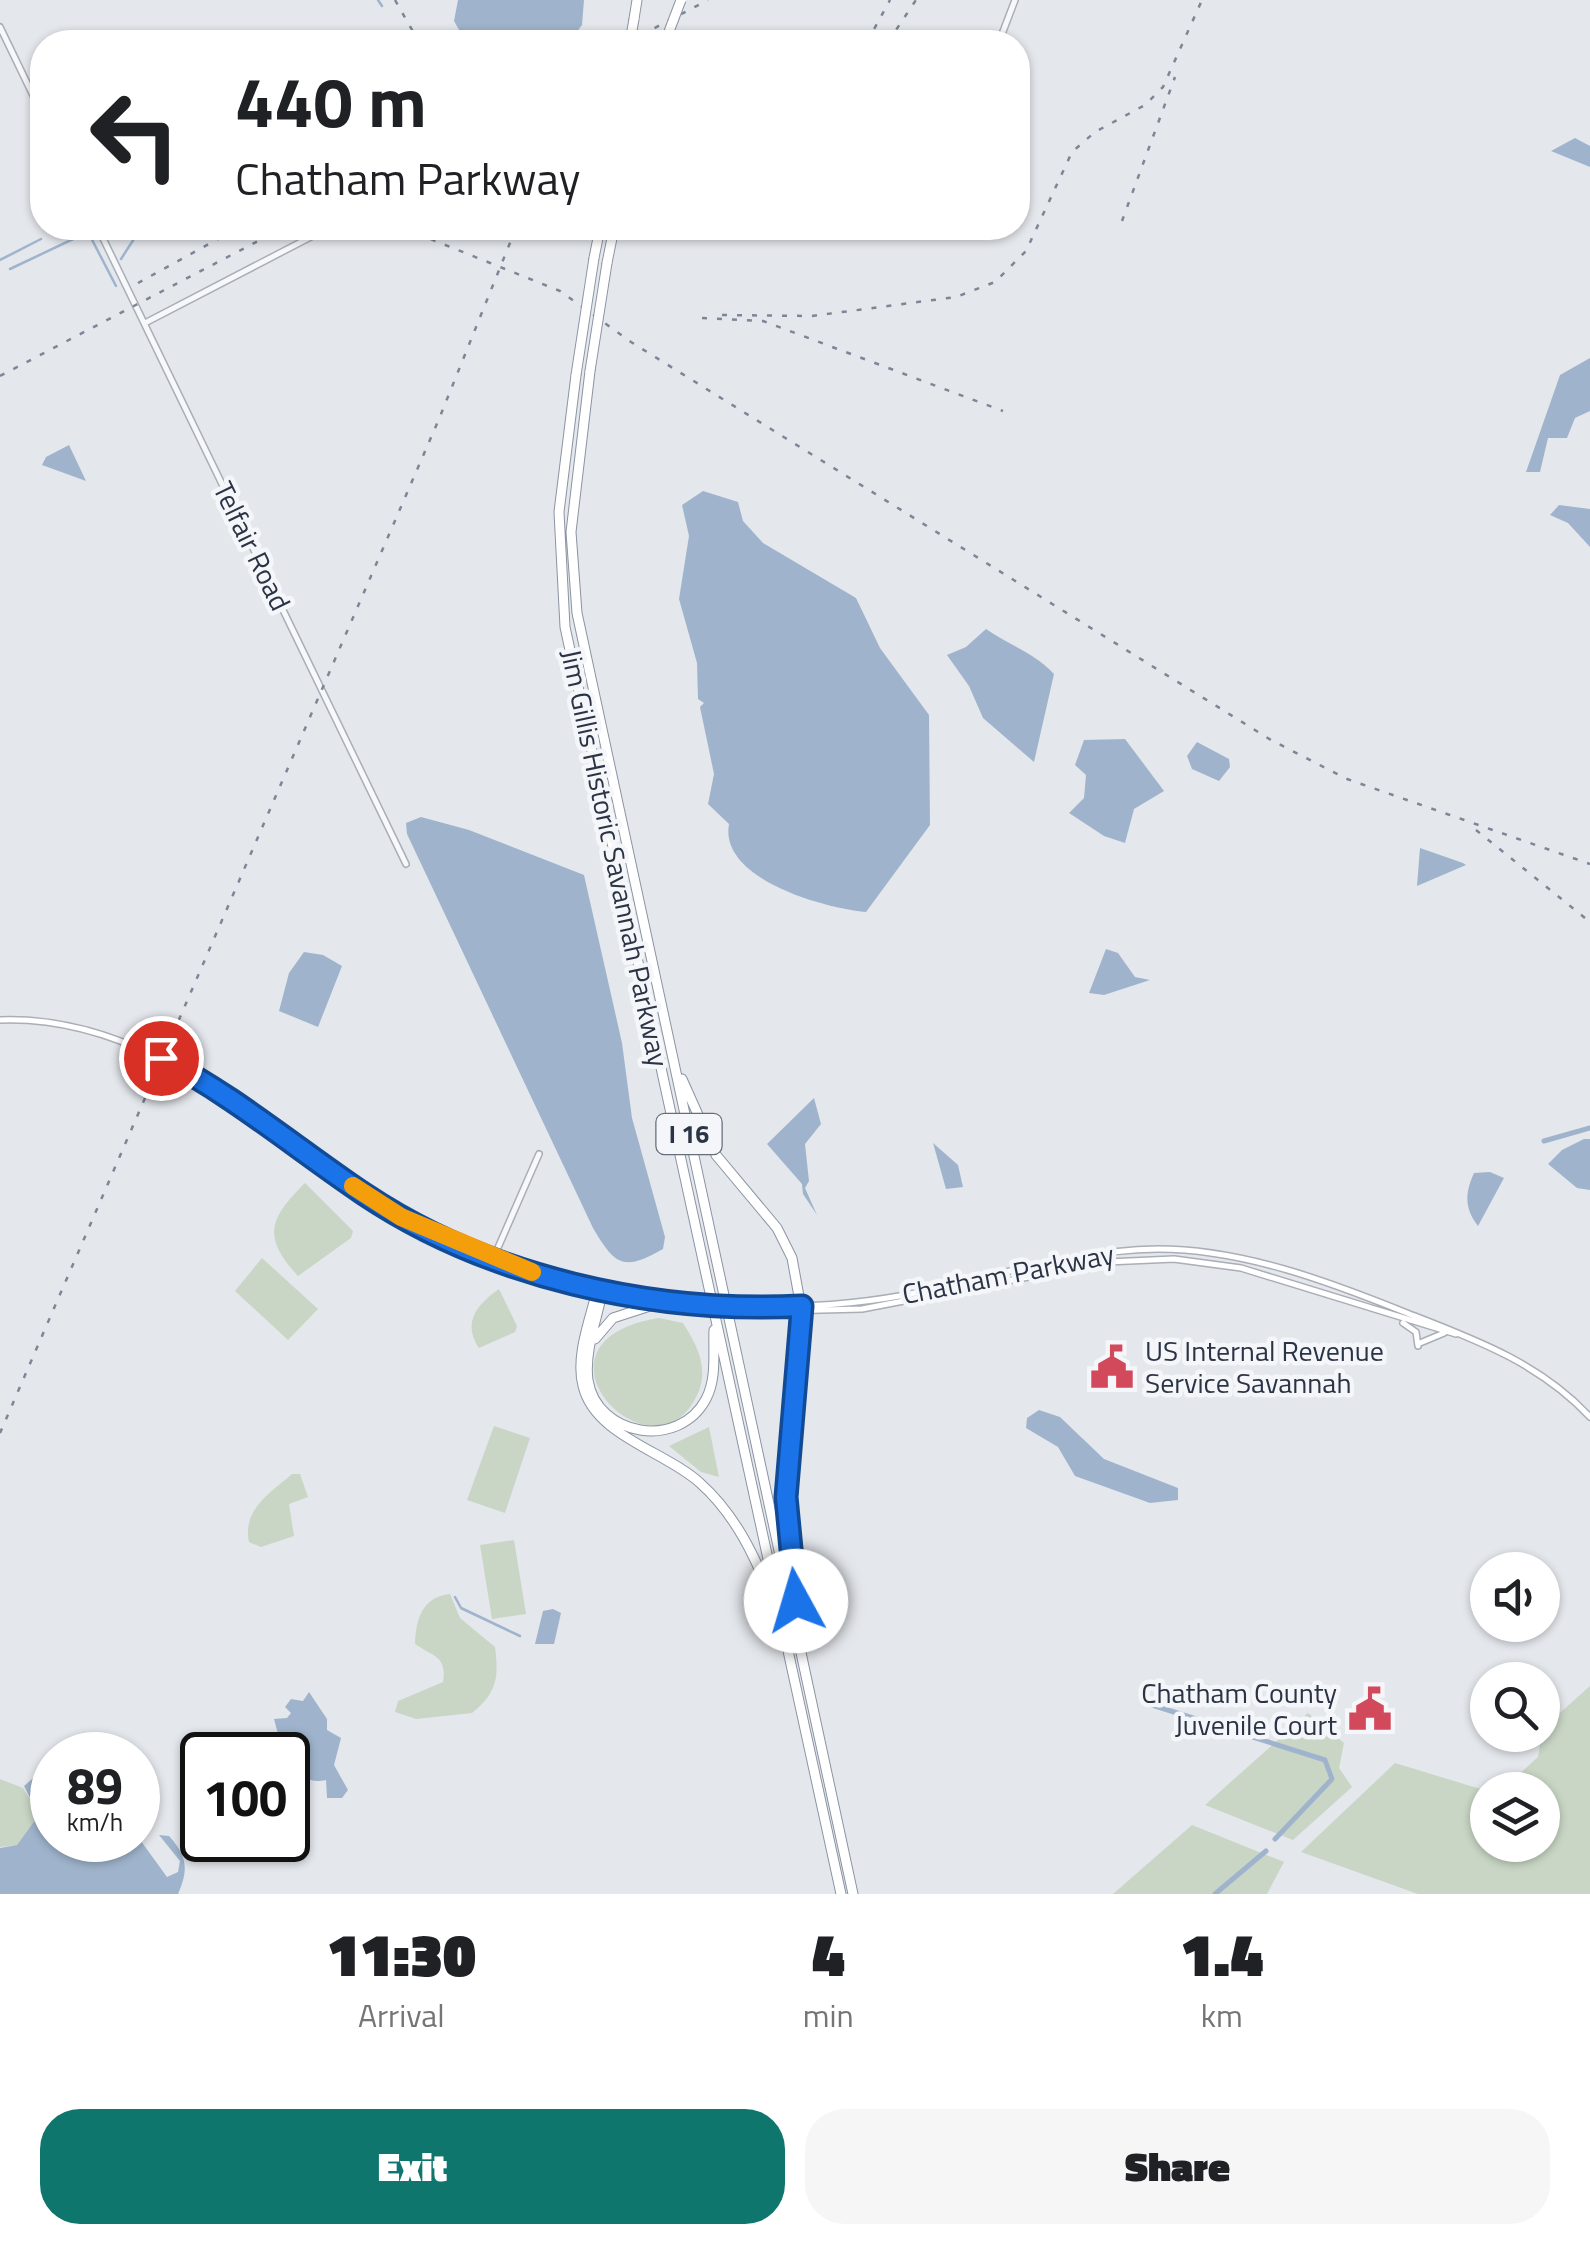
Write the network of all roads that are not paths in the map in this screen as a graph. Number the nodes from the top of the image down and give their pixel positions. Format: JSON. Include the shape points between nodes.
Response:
{"nodes":[{"id":1,"x":637,"y":0,"type":"edge"},
{"id":2,"x":681,"y":0,"type":"edge"},
{"id":3,"x":1015,"y":0,"type":"edge"},
{"id":4,"x":0,"y":26,"type":"edge"},
{"id":5,"x":632,"y":30,"type":"edge"},
{"id":6,"x":670,"y":30,"type":"edge"},
{"id":7,"x":1004,"y":30,"type":"edge"},
{"id":8,"x":30,"y":89,"type":"edge"},
{"id":9,"x":104,"y":240,"type":"edge"},
{"id":10,"x":305,"y":240,"type":"edge"},
{"id":11,"x":598,"y":240,"type":"edge"},
{"id":12,"x":612,"y":240,"type":"edge"},
{"id":13,"x":145,"y":323,"type":"junction"},
{"id":14,"x":406,"y":864,"type":"dead end"},
{"id":15,"x":0,"y":1020,"type":"edge"},
{"id":16,"x":669,"y":1038,"type":"junction"},
{"id":17,"x":539,"y":1154,"type":"dead end"},
{"id":18,"x":492,"y":1259,"type":"junction"},
{"id":19,"x":600,"y":1291,"type":"junction"},
{"id":20,"x":653,"y":1305,"type":"junction"},
{"id":21,"x":692,"y":1306,"type":"junction"},
{"id":22,"x":802,"y":1310,"type":"junction"},
{"id":23,"x":1391,"y":1316,"type":"junction"},
{"id":24,"x":714,"y":1318,"type":"junction"},
{"id":25,"x":1446,"y":1333,"type":"junction"},
{"id":26,"x":1460,"y":1334,"type":"junction"},
{"id":27,"x":590,"y":1355,"type":"junction"},
{"id":28,"x":1590,"y":1417,"type":"edge"},
{"id":29,"x":783,"y":1630,"type":"junction"},
{"id":30,"x":799,"y":1638,"type":"junction"},
{"id":31,"x":841,"y":1894,"type":"edge"},
{"id":32,"x":852,"y":1894,"type":"edge"}],
"edges":[{"from":1,"to":5,"type":"highway","bridge":true},
{"from":2,"to":6,"type":"highway","bridge":true},
{"from":3,"to":7,"type":"street"},
{"from":4,"to":8,"type":"street"},
{"from":9,"to":13,"type":"street","name":"Telfair Road"},
{"from":10,"to":13,"type":"street"},
{"from":11,"to":24,"type":"highway","name":"Jim Gillis Historic Savannah Parkway","number":"I 16","bridge":true,"via":[[559,512],[565,626]]},
{"from":12,"to":16,"type":"highway","name":"Jim Gillis Historic Savannah Parkway","number":"I 16","bridge":true,"via":[[573,487],[577,614]]},
{"from":13,"to":14,"type":"street","name":"Telfair Road"},
{"from":15,"to":18,"type":"main road","name":"Chatham Parkway","via":[[50,1021],[135,1044],[401,1217]]},
{"from":16,"to":22,"type":"highway","via":[[704,1136],[784,1240]]},
{"from":16,"to":30,"type":"highway","name":"Jim Gillis Historic Savannah Parkway","number":"I 16"},
{"from":17,"to":18,"type":"street"},
{"from":18,"to":19,"type":"main road","name":"Chatham Parkway"},
{"from":19,"to":20,"type":"main road","name":"Chatham Parkway"},
{"from":19,"to":21,"type":"main road","name":"Chatham Parkway"},
{"from":19,"to":27,"type":"highway"},
{"from":19,"to":29,"type":"highway","via":[[582,1361],[588,1400],[604,1421],[678,1464],[716,1500],[753,1554]]},
{"from":20,"to":21,"type":"main road","name":"Chatham Parkway"},
{"from":20,"to":27,"type":"highway","via":[[613,1318]]},
{"from":21,"to":22,"type":"main road","name":"Chatham Parkway","bridge":true},
{"from":22,"to":23,"type":"main road","name":"Chatham Parkway","via":[[916,1302],[1106,1262],[1174,1259],[1241,1268]]},
{"from":22,"to":26,"type":"main road","name":"Chatham Parkway","via":[[1066,1259],[1162,1249],[1274,1266]]},
{"from":22,"to":30,"type":"highway","via":[[786,1518]]},
{"from":23,"to":25,"type":"main road","name":"Chatham Parkway"},
{"from":23,"to":25,"type":"main road","via":[[1411,1328],[1419,1345]]},
{"from":24,"to":27,"type":"highway","via":[[711,1387],[698,1411],[678,1426],[644,1431],[610,1417],[588,1382]]},
{"from":24,"to":29,"type":"highway","name":"Jim Gillis Historic Savannah Parkway","number":"I 16"},
{"from":25,"to":26,"type":"main road","name":"Chatham Parkway"},
{"from":26,"to":28,"type":"main road","name":"Chatham Parkway","via":[[1528,1365]]},
{"from":29,"to":31,"type":"highway","name":"Jim Gillis Historic Savannah Parkway","number":"I 16"},
{"from":30,"to":32,"type":"highway","name":"Jim Gillis Historic Savannah Parkway","number":"I 16"}]}
